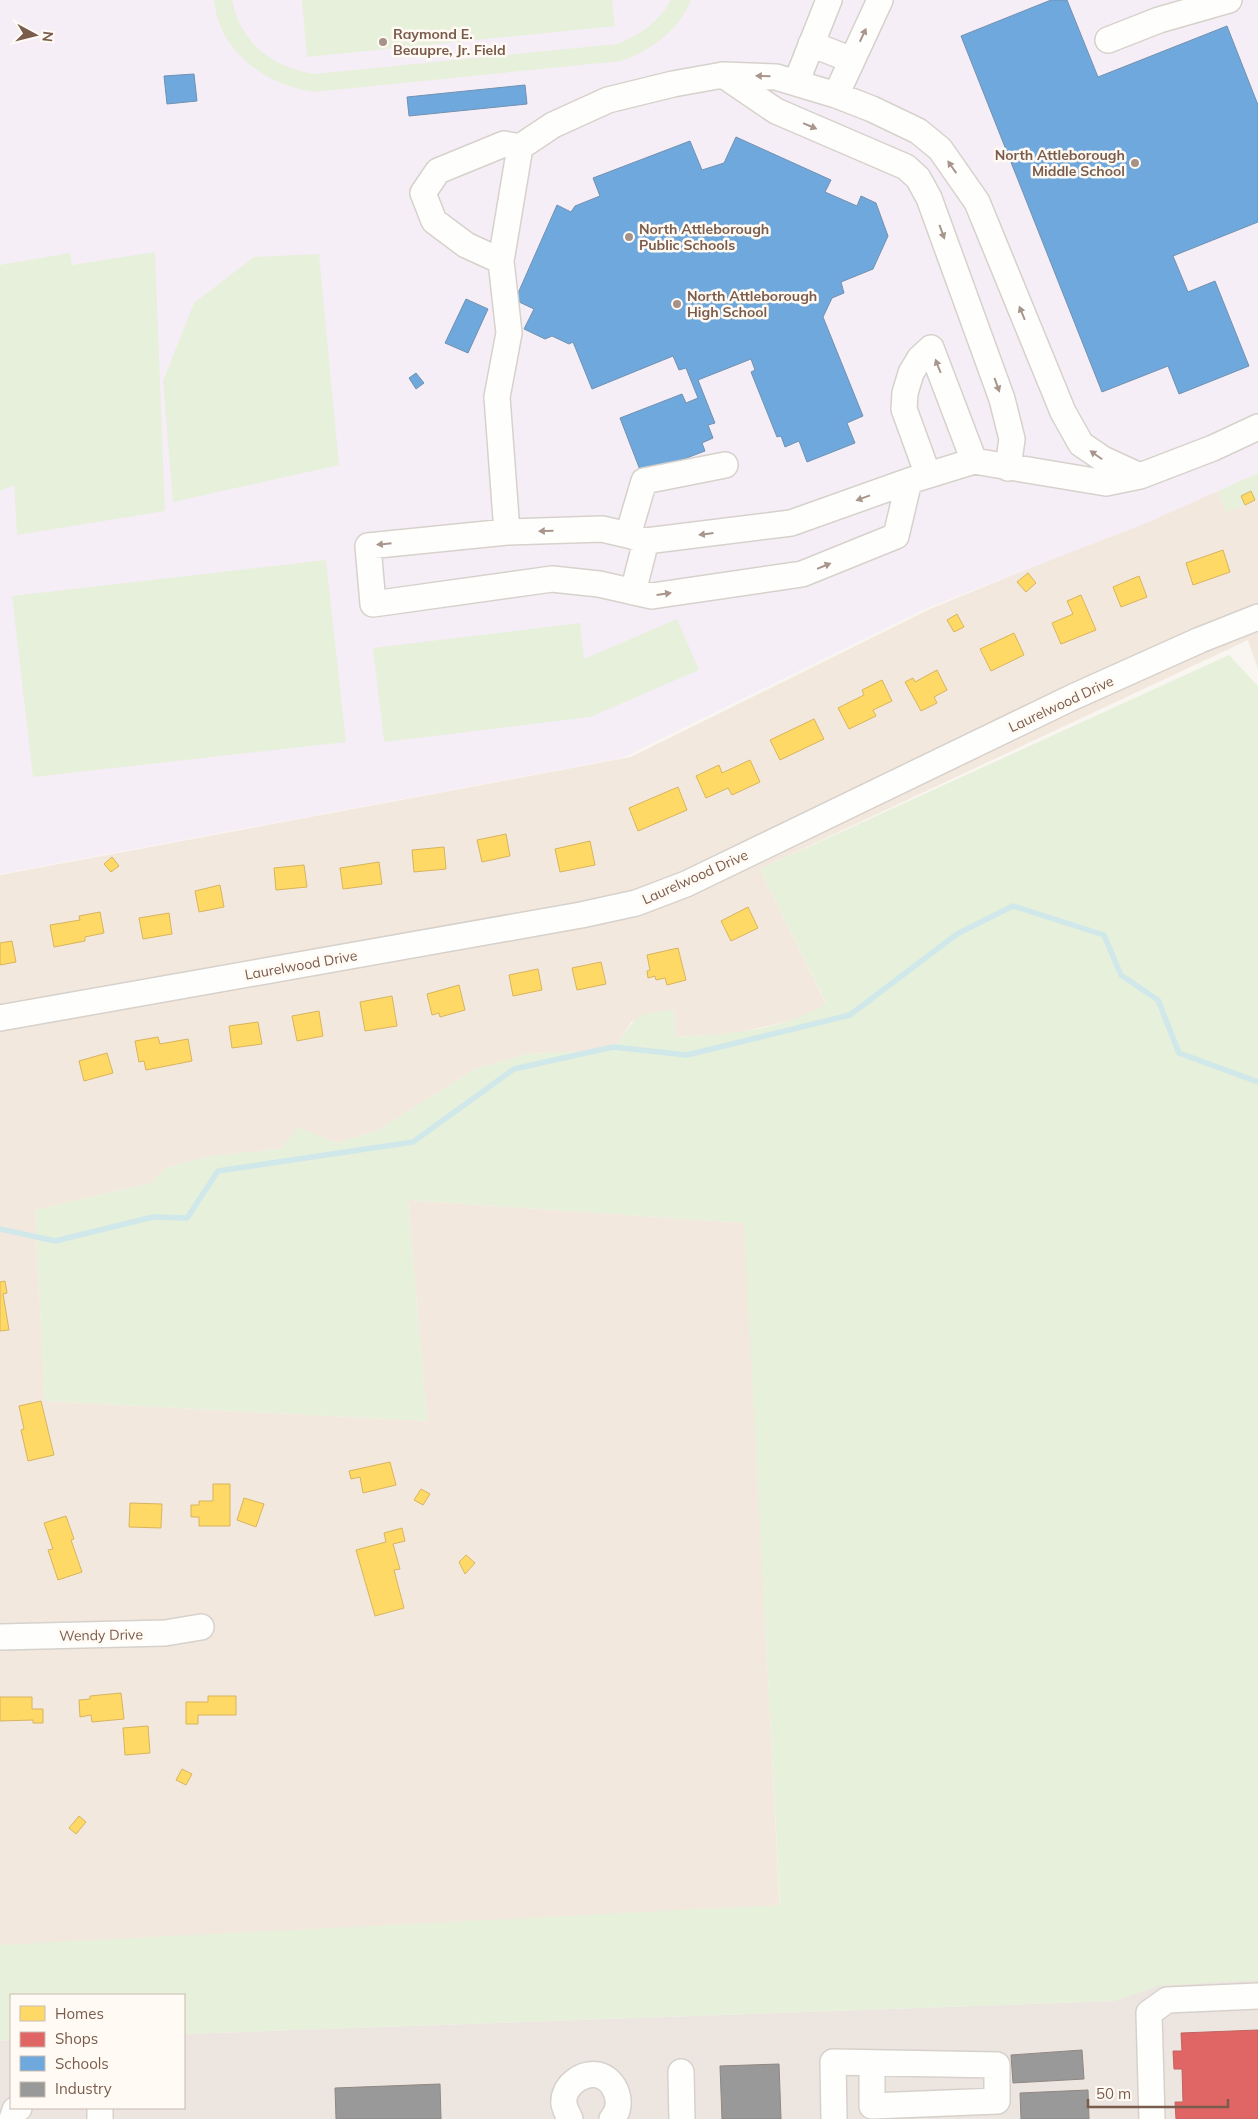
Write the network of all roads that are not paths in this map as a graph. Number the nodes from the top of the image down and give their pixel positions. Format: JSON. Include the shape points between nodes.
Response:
{"nodes":[{"id":1,"x":829,"y":0,"type":"edge"},
{"id":2,"x":880,"y":0,"type":"edge"},
{"id":3,"x":1229,"y":0,"type":"edge"},
{"id":4,"x":1108,"y":40,"type":"dead end"},
{"id":5,"x":811,"y":44,"type":"junction"},
{"id":6,"x":852,"y":60,"type":"junction"},
{"id":7,"x":723,"y":75,"type":"junction"},
{"id":8,"x":796,"y":83,"type":"junction"},
{"id":9,"x":836,"y":95,"type":"junction"},
{"id":10,"x":931,"y":140,"type":"junction"},
{"id":11,"x":520,"y":147,"type":"junction"},
{"id":12,"x":906,"y":167,"type":"junction"},
{"id":13,"x":501,"y":261,"type":"junction"},
{"id":14,"x":1258,"y":427,"type":"edge"},
{"id":15,"x":974,"y":461,"type":"junction"},
{"id":16,"x":725,"y":465,"type":"dead end"},
{"id":17,"x":1008,"y":468,"type":"junction"},
{"id":18,"x":1140,"y":476,"type":"junction"},
{"id":19,"x":918,"y":478,"type":"junction"},
{"id":20,"x":507,"y":532,"type":"junction"},
{"id":21,"x":637,"y":538,"type":"junction"},
{"id":22,"x":633,"y":592,"type":"junction"},
{"id":23,"x":1258,"y":617,"type":"edge"},
{"id":24,"x":0,"y":1018,"type":"edge"},
{"id":25,"x":201,"y":1627,"type":"dead end"},
{"id":26,"x":0,"y":1637,"type":"edge"},
{"id":27,"x":1258,"y":1996,"type":"edge"},
{"id":28,"x":872,"y":2063,"type":"junction"},
{"id":29,"x":682,"y":2072,"type":"dead end"},
{"id":30,"x":570,"y":2119,"type":"edge"},
{"id":31,"x":612,"y":2119,"type":"edge"},
{"id":32,"x":682,"y":2119,"type":"edge"},
{"id":33,"x":834,"y":2119,"type":"edge"},
{"id":34,"x":1152,"y":2119,"type":"edge"}],
"edges":[{"from":1,"to":5,"type":"street"},
{"from":6,"to":2,"type":"street","one_way":true},
{"from":3,"to":4,"type":"street","via":[[1159,20]]},
{"from":5,"to":6,"type":"street"},
{"from":5,"to":8,"type":"street"},
{"from":6,"to":9,"type":"street"},
{"from":8,"to":7,"type":"street","one_way":true,"via":[[776,77]]},
{"from":7,"to":11,"type":"street","via":[[608,100],[553,125]]},
{"from":7,"to":12,"type":"street","one_way":true,"via":[[776,111]]},
{"from":8,"to":9,"type":"street"},
{"from":9,"to":10,"type":"street","via":[[918,131]]},
{"from":10,"to":12,"type":"street"},
{"from":18,"to":10,"type":"street","one_way":true,"via":[[1103,460],[1081,444],[1064,412],[977,202]]},
{"from":11,"to":13,"type":"street"},
{"from":11,"to":13,"type":"street","via":[[504,144],[438,171],[423,193],[434,221],[466,245]]},
{"from":12,"to":17,"type":"street","one_way":true,"via":[[918,178],[929,198],[1002,399],[1012,439]]},
{"from":13,"to":20,"type":"street","via":[[509,333],[497,397]]},
{"from":14,"to":18,"type":"street"},
{"from":15,"to":17,"type":"street"},
{"from":15,"to":19,"type":"street"},
{"from":15,"to":19,"type":"street","one_way":true,"via":[[931,348],[910,373],[905,393],[904,409]]},
{"from":16,"to":21,"type":"street","via":[[644,481]]},
{"from":17,"to":18,"type":"street","via":[[1106,483]]},
{"from":19,"to":21,"type":"street","one_way":true,"via":[[791,524]]},
{"from":22,"to":19,"type":"street","one_way":true,"via":[[652,596],[802,574],[896,536]]},
{"from":21,"to":20,"type":"street","one_way":true,"via":[[602,529]]},
{"from":20,"to":22,"type":"street","one_way":true,"via":[[368,546],[373,604],[552,579],[599,584]]},
{"from":21,"to":22,"type":"street"},
{"from":23,"to":24,"type":"street","name":"Laurelwood Drive","via":[[1074,697],[686,884],[636,903]]},
{"from":25,"to":26,"type":"street","name":"Wendy Drive","via":[[165,1633]]},
{"from":27,"to":34,"type":"street","via":[[1167,2000],[1150,2013]]},
{"from":28,"to":28,"type":"street","via":[[997,2065],[997,2101],[872,2106]]},
{"from":28,"to":33,"type":"street","via":[[833,2062]]},
{"from":29,"to":32,"type":"street"},
{"from":30,"to":31,"type":"street","via":[[564,2103],[568,2087],[582,2076],[598,2075],[613,2084],[619,2100]]}]}
